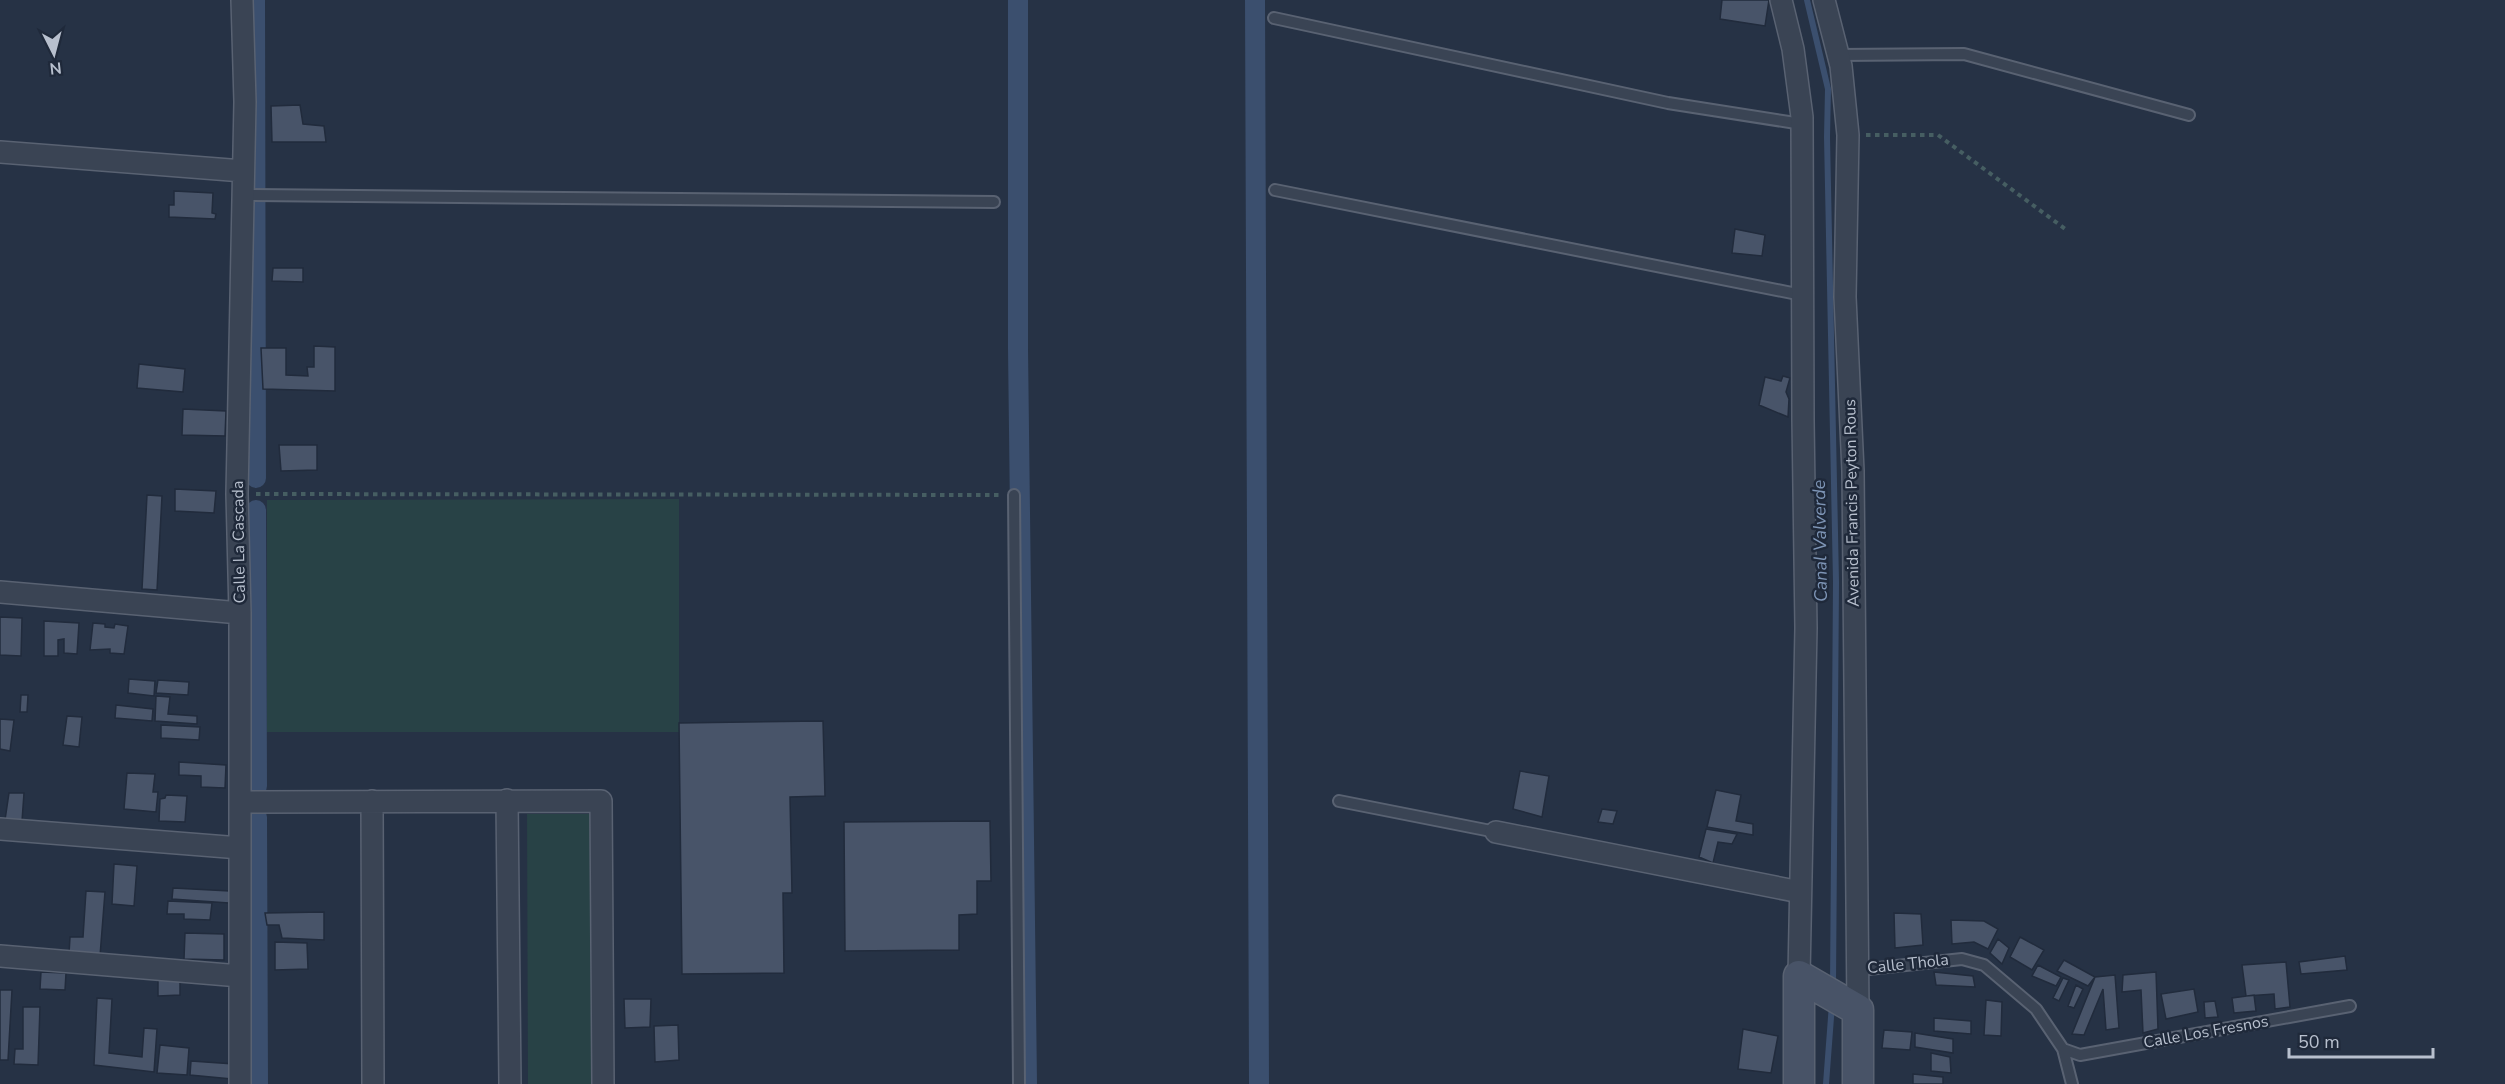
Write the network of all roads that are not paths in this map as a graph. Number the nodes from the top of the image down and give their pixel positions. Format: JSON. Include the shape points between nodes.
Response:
{"nodes":[{"id":1,"x":242,"y":0,"type":"edge"},
{"id":2,"x":1781,"y":0,"type":"edge"},
{"id":3,"x":1824,"y":0,"type":"edge"},
{"id":4,"x":1274,"y":18,"type":"dead end"},
{"id":5,"x":1838,"y":55,"type":"junction"},
{"id":6,"x":2190,"y":115,"type":"dead end"},
{"id":7,"x":1802,"y":124,"type":"junction"},
{"id":8,"x":0,"y":152,"type":"edge"},
{"id":9,"x":243,"y":171,"type":"junction"},
{"id":10,"x":1275,"y":190,"type":"dead end"},
{"id":11,"x":243,"y":195,"type":"junction"},
{"id":12,"x":994,"y":202,"type":"dead end"},
{"id":13,"x":1802,"y":295,"type":"junction"},
{"id":14,"x":1014,"y":495,"type":"road end"},
{"id":15,"x":0,"y":592,"type":"edge"},
{"id":16,"x":240,"y":613,"type":"junction"},
{"id":17,"x":507,"y":800,"type":"junction"},
{"id":18,"x":372,"y":801,"type":"junction"},
{"id":19,"x":1339,"y":801,"type":"dead end"},
{"id":20,"x":240,"y":802,"type":"junction"},
{"id":21,"x":0,"y":829,"type":"edge"},
{"id":22,"x":1496,"y":832,"type":"joint"},
{"id":23,"x":240,"y":848,"type":"junction"},
{"id":24,"x":1800,"y":892,"type":"junction"},
{"id":25,"x":0,"y":956,"type":"edge"},
{"id":26,"x":1859,"y":970,"type":"junction"},
{"id":27,"x":240,"y":976,"type":"junction"},
{"id":28,"x":1830,"y":993,"type":"junction"},
{"id":29,"x":2350,"y":1006,"type":"dead end"},
{"id":30,"x":2063,"y":1049,"type":"junction"},
{"id":31,"x":240,"y":1084,"type":"edge"},
{"id":32,"x":372,"y":1084,"type":"edge"},
{"id":33,"x":510,"y":1084,"type":"edge"},
{"id":34,"x":603,"y":1084,"type":"edge"},
{"id":35,"x":1019,"y":1084,"type":"edge"},
{"id":36,"x":1799,"y":1084,"type":"edge"},
{"id":37,"x":1858,"y":1084,"type":"edge"},
{"id":38,"x":2072,"y":1084,"type":"edge"}],
"edges":[{"from":1,"to":9,"type":"street","name":"Calle La Cascada"},
{"from":2,"to":7,"type":"street","via":[[1793,49]]},
{"from":3,"to":5,"type":"street","name":"Avenida Francis Peyton Rous"},
{"from":4,"to":7,"type":"lane","via":[[1668,103]]},
{"from":5,"to":6,"type":"lane","via":[[1964,54]]},
{"from":5,"to":26,"type":"street","name":"Avenida Francis Peyton Rous","via":[[1848,135],[1845,297],[1853,471]]},
{"from":7,"to":13,"type":"street"},
{"from":8,"to":9,"type":"street"},
{"from":9,"to":11,"type":"street","name":"Calle La Cascada"},
{"from":10,"to":13,"type":"lane"},
{"from":11,"to":12,"type":"lane"},
{"from":11,"to":16,"type":"street","name":"Calle La Cascada","via":[[237,494]]},
{"from":13,"to":24,"type":"street","via":[[1806,628]]},
{"from":14,"to":35,"type":"lane"},
{"from":15,"to":16,"type":"street"},
{"from":16,"to":20,"type":"street","name":"Calle La Cascada"},
{"from":17,"to":18,"type":"street"},
{"from":17,"to":33,"type":"street"},
{"from":17,"to":34,"type":"street","via":[[601,801]]},
{"from":18,"to":20,"type":"street"},
{"from":18,"to":32,"type":"street"},
{"from":19,"to":22,"type":"lane"},
{"from":20,"to":23,"type":"street","name":"Calle La Cascada"},
{"from":21,"to":23,"type":"street"},
{"from":22,"to":24,"type":"street"},
{"from":23,"to":27,"type":"street","name":"Calle La Cascada"},
{"from":24,"to":28,"type":"street"},
{"from":25,"to":27,"type":"street"},
{"from":26,"to":28,"type":"street","name":"Avenida Francis Peyton Rous"},
{"from":26,"to":30,"type":"lane","name":"Calle Thola","via":[[1962,959],[1984,965],[2036,1009]]},
{"from":27,"to":31,"type":"street","name":"Calle La Cascada"},
{"from":28,"to":36,"type":"street"},
{"from":28,"to":37,"type":"street"},
{"from":29,"to":30,"type":"lane","name":"Calle Los Fresnos","via":[[2080,1055]]},
{"from":30,"to":38,"type":"lane","name":"Calle Thola"}]}
